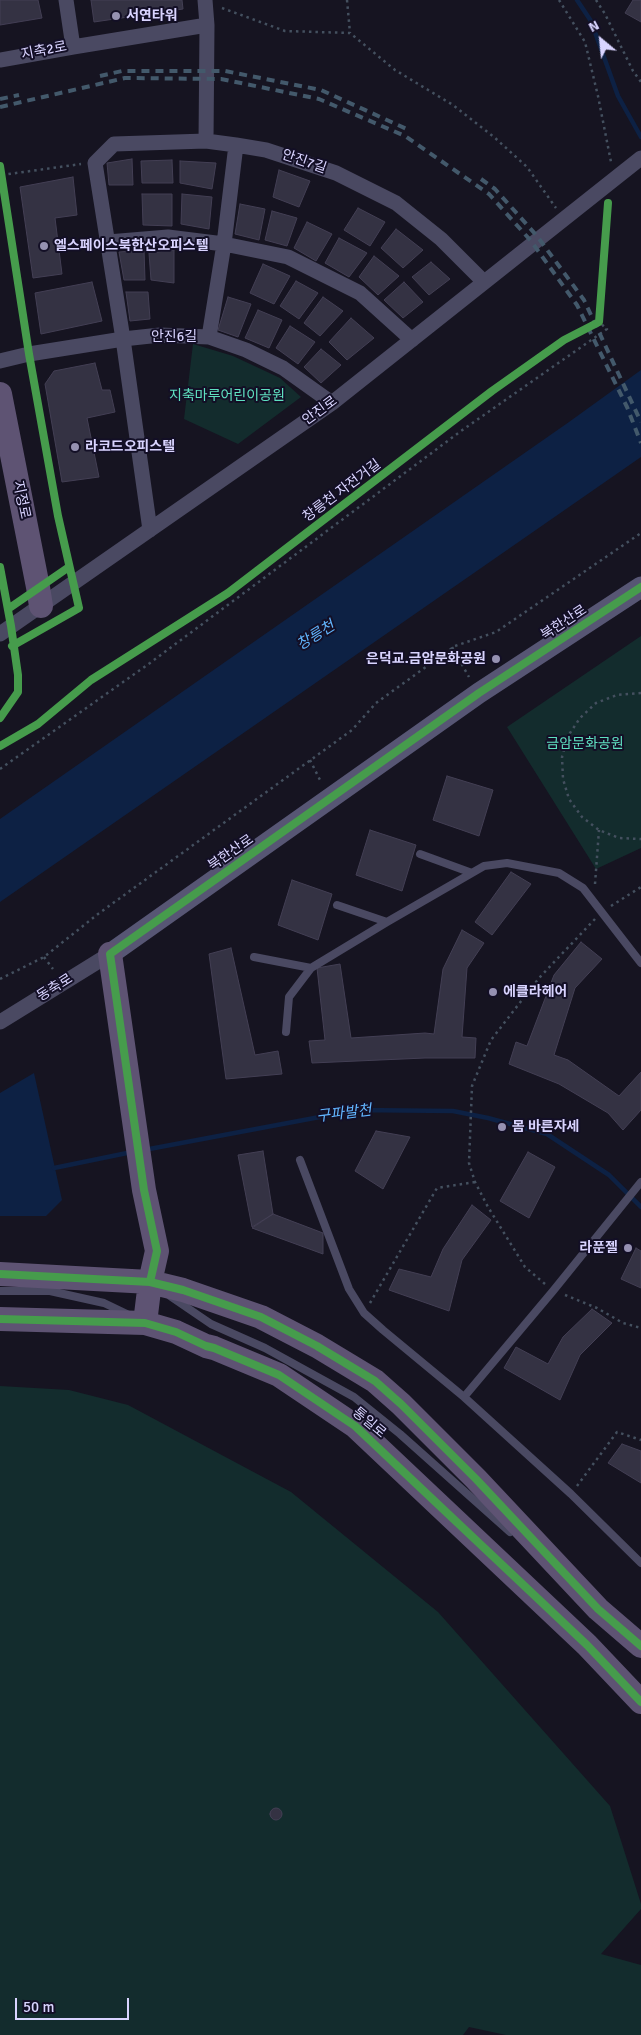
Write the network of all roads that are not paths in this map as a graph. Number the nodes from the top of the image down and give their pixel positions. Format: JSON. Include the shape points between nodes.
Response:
{"nodes":[{"id":1,"x":66,"y":0,"type":"edge"},
{"id":2,"x":205,"y":0,"type":"edge"},
{"id":3,"x":207,"y":25,"type":"junction"},
{"id":4,"x":73,"y":47,"type":"junction"},
{"id":5,"x":0,"y":60,"type":"edge"},
{"id":6,"x":206,"y":141,"type":"junction"},
{"id":7,"x":236,"y":145,"type":"junction"},
{"id":8,"x":641,"y":158,"type":"edge"},
{"id":9,"x":108,"y":242,"type":"junction"},
{"id":10,"x":224,"y":244,"type":"junction"},
{"id":11,"x":484,"y":282,"type":"junction"},
{"id":12,"x":209,"y":337,"type":"junction"},
{"id":13,"x":123,"y":339,"type":"junction"},
{"id":14,"x":412,"y":340,"type":"junction"},
{"id":15,"x":0,"y":360,"type":"edge"},
{"id":16,"x":332,"y":403,"type":"junction"},
{"id":17,"x":1,"y":409,"type":"edge"},
{"id":18,"x":150,"y":530,"type":"junction"},
{"id":19,"x":641,"y":587,"type":"edge"},
{"id":20,"x":41,"y":606,"type":"junction"},
{"id":21,"x":0,"y":634,"type":"edge"},
{"id":22,"x":420,"y":854,"type":"dead end"},
{"id":23,"x":472,"y":873,"type":"junction"},
{"id":24,"x":337,"y":905,"type":"dead end"},
{"id":25,"x":387,"y":922,"type":"junction"},
{"id":26,"x":110,"y":954,"type":"junction"},
{"id":27,"x":254,"y":957,"type":"dead end"},
{"id":28,"x":641,"y":963,"type":"edge"},
{"id":29,"x":311,"y":968,"type":"junction"},
{"id":30,"x":0,"y":1022,"type":"edge"},
{"id":31,"x":286,"y":1032,"type":"dead end"},
{"id":32,"x":300,"y":1160,"type":"dead end"},
{"id":33,"x":641,"y":1182,"type":"edge"},
{"id":34,"x":0,"y":1274,"type":"edge"},
{"id":35,"x":150,"y":1282,"type":"junction"},
{"id":36,"x":0,"y":1291,"type":"edge"},
{"id":37,"x":0,"y":1319,"type":"edge"},
{"id":38,"x":145,"y":1323,"type":"junction"},
{"id":39,"x":464,"y":1397,"type":"junction"},
{"id":40,"x":520,"y":1540,"type":"dead end"},
{"id":41,"x":528,"y":1547,"type":"dead end"},
{"id":42,"x":641,"y":1562,"type":"edge"},
{"id":43,"x":598,"y":1609,"type":"junction"},
{"id":44,"x":641,"y":1646,"type":"edge"},
{"id":45,"x":641,"y":1702,"type":"edge"}],
"edges":[{"from":1,"to":4,"type":"street","name":"지축2로"},
{"from":2,"to":3,"type":"street"},
{"from":3,"to":4,"type":"street"},
{"from":3,"to":6,"type":"street"},
{"from":4,"to":5,"type":"street","name":"지축2로"},
{"from":6,"to":7,"type":"street","name":"안진7길"},
{"from":6,"to":9,"type":"street","name":"안진7길","via":[[114,144],[95,163]]},
{"from":7,"to":10,"type":"street"},
{"from":7,"to":11,"type":"street","name":"안진7길","via":[[266,150],[336,173],[396,203],[441,239]]},
{"from":8,"to":11,"type":"street","name":"안진로","via":[[619,168]]},
{"from":9,"to":10,"type":"street","via":[[168,237]]},
{"from":9,"to":13,"type":"street"},
{"from":10,"to":12,"type":"street"},
{"from":10,"to":14,"type":"street","via":[[288,257],[360,293]]},
{"from":11,"to":14,"type":"street","name":"안진로"},
{"from":12,"to":13,"type":"street","name":"안진6길","via":[[160,335]]},
{"from":12,"to":16,"type":"street","name":"안진6길","via":[[283,368]]},
{"from":13,"to":15,"type":"street","name":"안진6길"},
{"from":13,"to":18,"type":"street"},
{"from":14,"to":16,"type":"street","name":"안진로"},
{"from":16,"to":18,"type":"street","name":"안진로"},
{"from":17,"to":20,"type":"main road","name":"지정로"},
{"from":18,"to":20,"type":"street","name":"안진로"},
{"from":19,"to":26,"type":"main road","name":"북한산로","via":[[479,694]]},
{"from":20,"to":21,"type":"street","name":"안진로"},
{"from":22,"to":23,"type":"lane"},
{"from":23,"to":25,"type":"lane"},
{"from":23,"to":28,"type":"lane","via":[[484,866],[506,863],[559,872],[583,888]]},
{"from":24,"to":25,"type":"lane"},
{"from":25,"to":29,"type":"lane"},
{"from":26,"to":30,"type":"street","name":"동축로"},
{"from":26,"to":35,"type":"main road","via":[[144,1190],[157,1251]]},
{"from":27,"to":29,"type":"lane"},
{"from":29,"to":31,"type":"lane","via":[[289,997]]},
{"from":32,"to":39,"type":"lane","via":[[349,1288],[364,1313]]},
{"from":33,"to":39,"type":"lane"},
{"from":34,"to":35,"type":"main road"},
{"from":35,"to":38,"type":"main road"},
{"from":35,"to":40,"type":"lane","via":[[211,1324],[265,1348],[354,1397]]},
{"from":35,"to":43,"type":"main road","via":[[261,1317],[374,1380],[476,1479]]},
{"from":36,"to":38,"type":"lane","via":[[50,1291],[104,1303]]},
{"from":37,"to":38,"type":"main road","name":"통일로"},
{"from":38,"to":45,"type":"main road","name":"통일로","via":[[176,1332],[278,1375],[356,1426],[587,1645]]},
{"from":39,"to":42,"type":"lane"},
{"from":41,"to":43,"type":"lane"},
{"from":43,"to":44,"type":"main road"}]}
